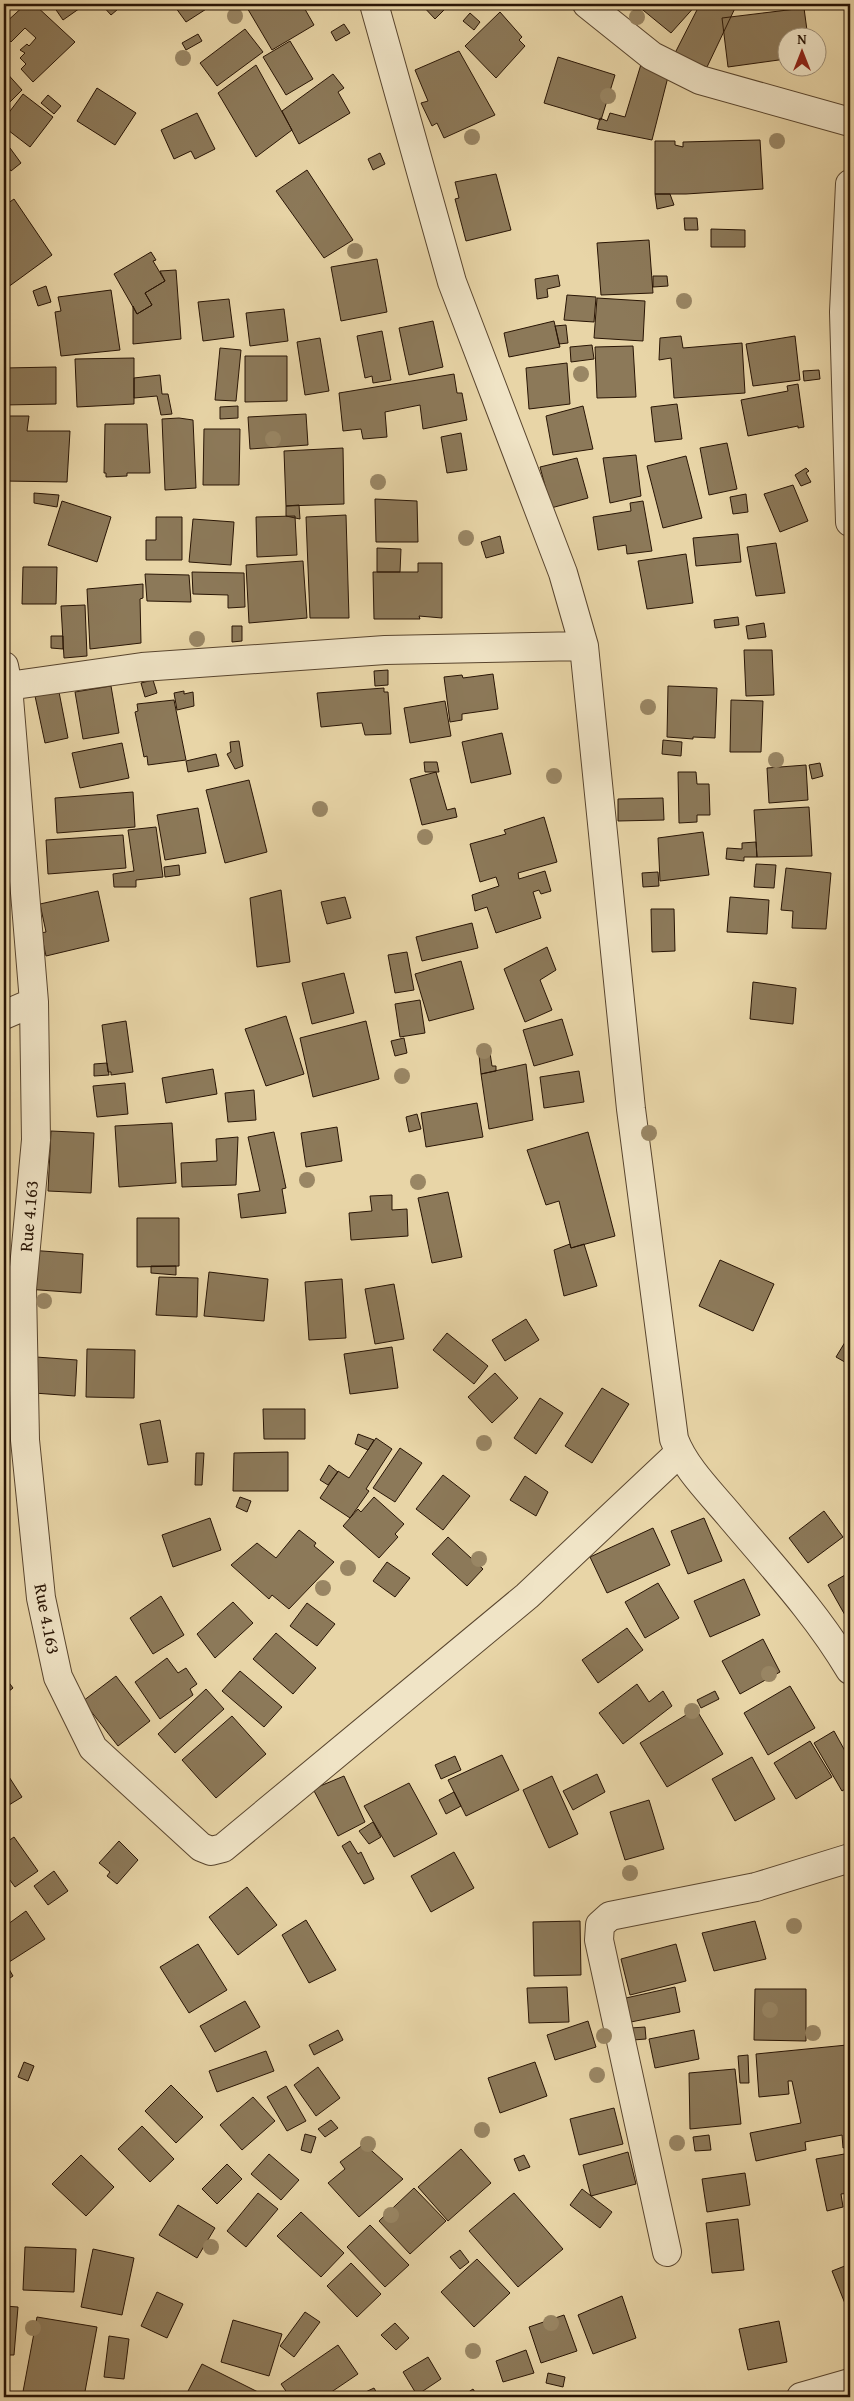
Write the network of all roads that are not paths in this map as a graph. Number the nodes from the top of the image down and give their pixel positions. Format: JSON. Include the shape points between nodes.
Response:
{"nodes":[{"id":1,"x":374,"y":4,"type":"edge"},
{"id":2,"x":587,"y":4,"type":"edge"},
{"id":3,"x":850,"y":122,"type":"edge"},
{"id":4,"x":850,"y":184,"type":"edge"},
{"id":5,"x":850,"y":522,"type":"edge"},
{"id":6,"x":584,"y":646,"type":"junction"},
{"id":7,"x":6,"y":676,"type":"edge"},
{"id":8,"x":34,"y":1002,"type":"junction"},
{"id":9,"x":4,"y":1015,"type":"edge"},
{"id":10,"x":679,"y":1452,"type":"junction"},
{"id":11,"x":850,"y":1670,"type":"edge"},
{"id":12,"x":850,"y":1858,"type":"edge"},
{"id":13,"x":667,"y":2252,"type":"dead end"},
{"id":14,"x":850,"y":2383,"type":"edge"},
{"id":15,"x":801,"y":2397,"type":"edge"}],
"edges":[{"from":1,"to":6,"type":"street","via":[[452,282],[563,573]]},
{"from":2,"to":3,"type":"street","via":[[652,56],[700,80]]},
{"from":4,"to":5,"type":"street","via":[[844,312]]},
{"from":6,"to":7,"type":"street","via":[[385,650]]},
{"from":6,"to":10,"type":"street","via":[[631,1109],[674,1439]]},
{"from":7,"to":8,"type":"street","name":"Rue 4.163"},
{"from":8,"to":9,"type":"street"},
{"from":8,"to":10,"type":"street","name":"Rue 4.163","via":[[36,1140],[22,1289],[25,1440],[41,1598],[58,1677],[93,1748],[201,1847],[211,1851],[223,1848],[527,1596]]},
{"from":10,"to":11,"type":"street","via":[[829,1635]]},
{"from":12,"to":13,"type":"street","via":[[756,1887],[610,1916],[600,1925],[599,1940]]},
{"from":14,"to":15,"type":"street"}]}
